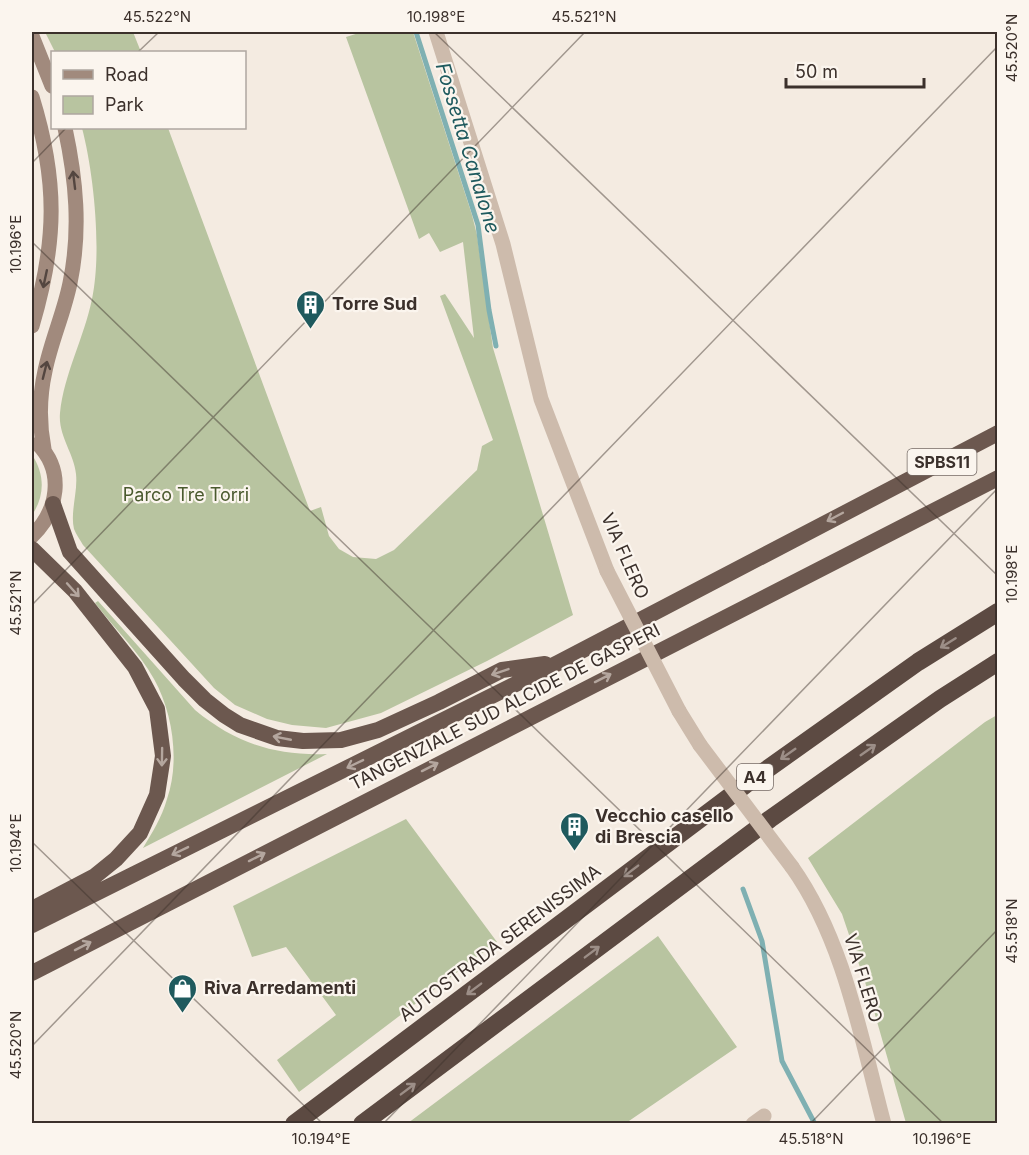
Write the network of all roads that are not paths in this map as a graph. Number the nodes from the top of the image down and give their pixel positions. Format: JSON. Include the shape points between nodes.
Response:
{"nodes":[{"id":1,"x":436,"y":32,"type":"edge"},
{"id":2,"x":32,"y":36,"type":"edge"},
{"id":3,"x":51,"y":84,"type":"edge"},
{"id":4,"x":32,"y":97,"type":"edge"},
{"id":5,"x":65,"y":129,"type":"edge"},
{"id":6,"x":32,"y":326,"type":"edge"},
{"id":7,"x":998,"y":433,"type":"edge"},
{"id":8,"x":32,"y":437,"type":"edge"},
{"id":9,"x":44,"y":449,"type":"junction"},
{"id":10,"x":998,"y":478,"type":"edge"},
{"id":11,"x":54,"y":504,"type":"junction"},
{"id":12,"x":32,"y":536,"type":"edge"},
{"id":13,"x":32,"y":549,"type":"edge"},
{"id":14,"x":998,"y":612,"type":"edge"},
{"id":15,"x":998,"y":662,"type":"edge"},
{"id":16,"x":558,"y":663,"type":"junction"},
{"id":17,"x":32,"y":909,"type":"edge"},
{"id":18,"x":32,"y":925,"type":"edge"},
{"id":19,"x":32,"y":973,"type":"edge"},
{"id":20,"x":294,"y":1124,"type":"edge"},
{"id":21,"x":362,"y":1124,"type":"edge"},
{"id":22,"x":884,"y":1124,"type":"edge"}],
"edges":[{"from":1,"to":22,"type":"street","name":"VIA FLERO","bridge":true,"via":[[503,244],[541,399],[607,572],[700,745],[809,891],[837,956]]},
{"from":2,"to":3,"type":"main road"},
{"from":4,"to":6,"type":"main road","one_way":true,"via":[[50,173],[52,217],[48,261]]},
{"from":9,"to":5,"type":"main road","one_way":true,"via":[[41,389],[68,293],[76,240],[74,176]]},
{"from":7,"to":16,"type":"highway","name":"TANGENZIALE SUD ALCIDE DE GASPERI","number":"SPBS11","one_way":true},
{"from":8,"to":9,"type":"main road"},
{"from":9,"to":11,"type":"main road","via":[[55,475]]},
{"from":19,"to":10,"type":"highway","name":"TANGENZIALE SUD ALCIDE DE GASPERI","one_way":true},
{"from":11,"to":12,"type":"main road"},
{"from":16,"to":11,"type":"highway","one_way":true,"via":[[502,670],[378,730],[340,741],[277,738],[224,715],[184,679],[70,552]]},
{"from":13,"to":17,"type":"highway","one_way":true,"via":[[75,591],[135,667],[157,709],[163,756],[157,795],[140,833],[94,876]]},
{"from":14,"to":20,"type":"highway","name":"AUTOSTRADA SERENISSIMA","number":"A4","one_way":true,"via":[[918,662],[745,784]]},
{"from":21,"to":15,"type":"highway","number":"A4","one_way":true,"via":[[770,819]]},
{"from":16,"to":18,"type":"highway","name":"TANGENZIALE SUD ALCIDE DE GASPERI","one_way":true}]}
